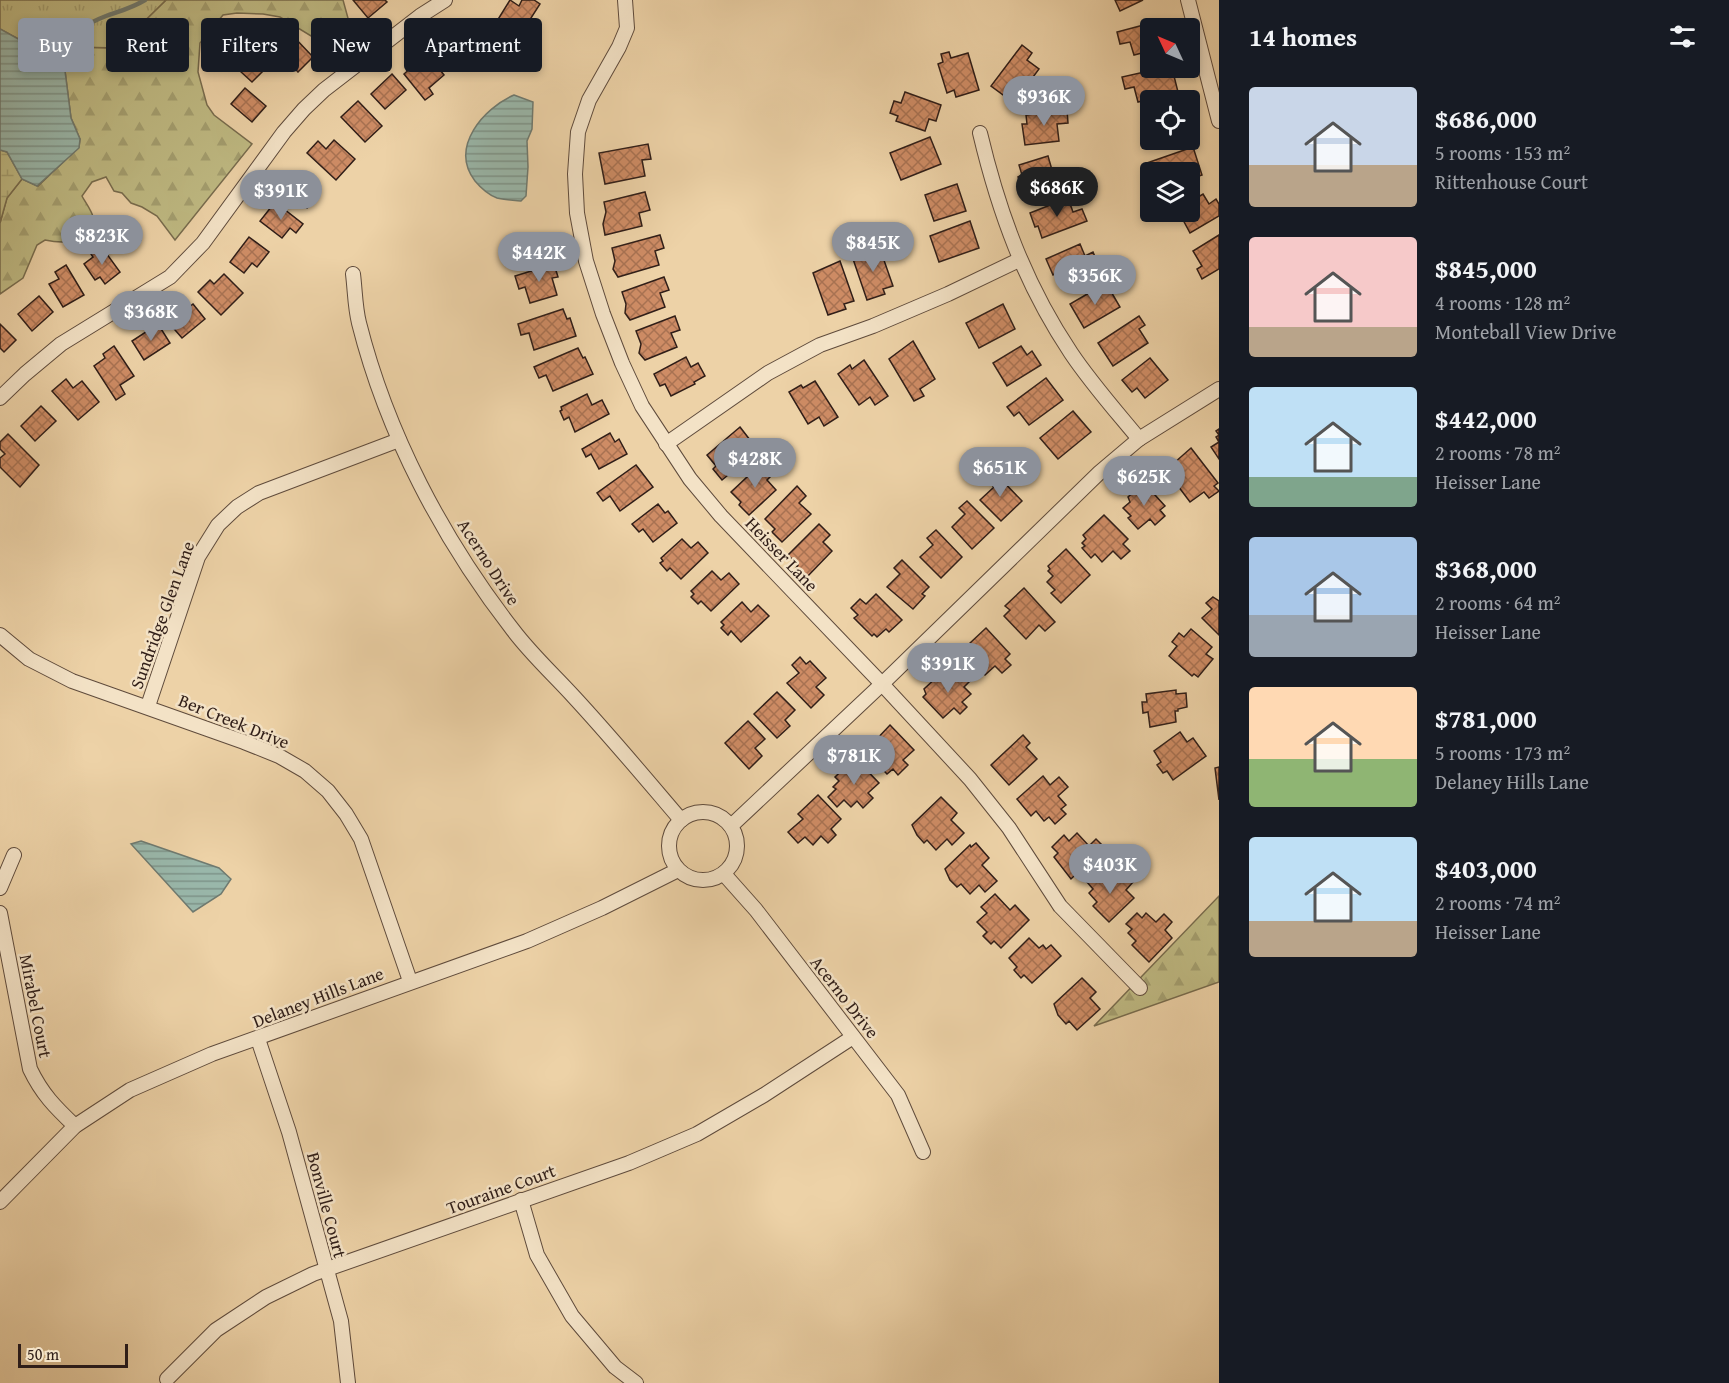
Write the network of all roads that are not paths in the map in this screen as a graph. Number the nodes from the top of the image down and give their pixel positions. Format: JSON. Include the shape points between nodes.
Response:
{"nodes":[{"id":1,"x":445,"y":0,"type":"edge"},
{"id":2,"x":625,"y":0,"type":"edge"},
{"id":3,"x":1188,"y":0,"type":"edge"},
{"id":4,"x":1219,"y":121,"type":"edge"},
{"id":5,"x":980,"y":133,"type":"dead end"},
{"id":6,"x":1019,"y":260,"type":"junction"},
{"id":7,"x":352,"y":274,"type":"dead end"},
{"id":8,"x":1219,"y":389,"type":"edge"},
{"id":9,"x":0,"y":399,"type":"edge"},
{"id":10,"x":1139,"y":439,"type":"junction"},
{"id":11,"x":399,"y":440,"type":"junction"},
{"id":12,"x":666,"y":444,"type":"junction"},
{"id":13,"x":0,"y":635,"type":"edge"},
{"id":14,"x":882,"y":684,"type":"junction"},
{"id":15,"x":148,"y":706,"type":"junction"},
{"id":16,"x":681,"y":820,"type":"junction"},
{"id":17,"x":731,"y":826,"type":"junction"},
{"id":18,"x":14,"y":855,"type":"dead end"},
{"id":19,"x":678,"y":870,"type":"junction"},
{"id":20,"x":724,"y":874,"type":"junction"},
{"id":21,"x":0,"y":888,"type":"edge"},
{"id":22,"x":0,"y":913,"type":"edge"},
{"id":23,"x":410,"y":981,"type":"junction"},
{"id":24,"x":1140,"y":988,"type":"dead end"},
{"id":25,"x":853,"y":1037,"type":"junction"},
{"id":26,"x":258,"y":1039,"type":"junction"},
{"id":27,"x":75,"y":1126,"type":"junction"},
{"id":28,"x":923,"y":1152,"type":"dead end"},
{"id":29,"x":521,"y":1200,"type":"junction"},
{"id":30,"x":0,"y":1202,"type":"edge"},
{"id":31,"x":326,"y":1269,"type":"junction"},
{"id":32,"x":167,"y":1379,"type":"dead end"},
{"id":33,"x":348,"y":1383,"type":"edge"},
{"id":34,"x":636,"y":1383,"type":"edge"}],
"edges":[{"from":1,"to":9,"type":"street","via":[[304,109],[203,243],[170,277],[61,344]]},
{"from":2,"to":12,"type":"street","name":"Heisser Lane","via":[[627,28],[589,99],[578,132],[574,174],[577,213],[586,261],[607,324],[642,406]]},
{"from":3,"to":4,"type":"street"},
{"from":5,"to":6,"type":"street","via":[[997,199]]},
{"from":6,"to":10,"type":"street","via":[[1072,353]]},
{"from":6,"to":12,"type":"street","via":[[948,294],[820,345],[768,373]]},
{"from":7,"to":11,"type":"street","name":"Acerno Drive","via":[[372,370]]},
{"from":8,"to":10,"type":"street"},
{"from":10,"to":14,"type":"street","via":[[1100,472]]},
{"from":11,"to":15,"type":"street","name":"Sundridge Glen Lane","via":[[260,493],[218,525],[198,557]]},
{"from":11,"to":16,"type":"street","name":"Acerno Drive","via":[[435,511],[514,632]]},
{"from":12,"to":14,"type":"street","name":"Heisser Lane","via":[[728,524]]},
{"from":13,"to":15,"type":"street","name":"Ber Creek Drive","via":[[29,659],[72,681]]},
{"from":14,"to":17,"type":"street"},
{"from":14,"to":24,"type":"street","name":"Heisser Lane","via":[[993,805],[1060,906]]},
{"from":15,"to":23,"type":"street","name":"Ber Creek Drive","via":[[279,756],[328,791],[361,839]]},
{"from":16,"to":17,"type":"street","via":[[704,812],[715,814]]},
{"from":16,"to":19,"type":"street","via":[[670,836],[669,848]]},
{"from":17,"to":20,"type":"street","via":[[738,844],[737,854]]},
{"from":18,"to":21,"type":"street"},
{"from":19,"to":20,"type":"street","via":[[687,877],[708,881]]},
{"from":19,"to":23,"type":"street","name":"Delaney Hills Lane","via":[[527,941]]},
{"from":20,"to":25,"type":"street","name":"Acerno Drive"},
{"from":22,"to":27,"type":"street","name":"Mirabel Court","via":[[30,1069],[38,1088]]},
{"from":23,"to":26,"type":"street","name":"Delaney Hills Lane"},
{"from":25,"to":28,"type":"street","name":"Acerno Drive","via":[[898,1095]]},
{"from":25,"to":29,"type":"street","name":"Touraine Court","via":[[697,1134]]},
{"from":26,"to":27,"type":"street","name":"Delaney Hills Lane","via":[[212,1054],[130,1090]]},
{"from":26,"to":31,"type":"street","name":"Bonville Court","via":[[289,1132]]},
{"from":27,"to":30,"type":"street","name":"Delaney Hills Lane"},
{"from":29,"to":31,"type":"street","name":"Touraine Court"},
{"from":29,"to":34,"type":"street","via":[[537,1255],[572,1316],[615,1367]]},
{"from":31,"to":32,"type":"street","name":"Touraine Court","via":[[266,1298],[216,1330]]},
{"from":31,"to":33,"type":"street","name":"Bonville Court","via":[[341,1321]]}]}
